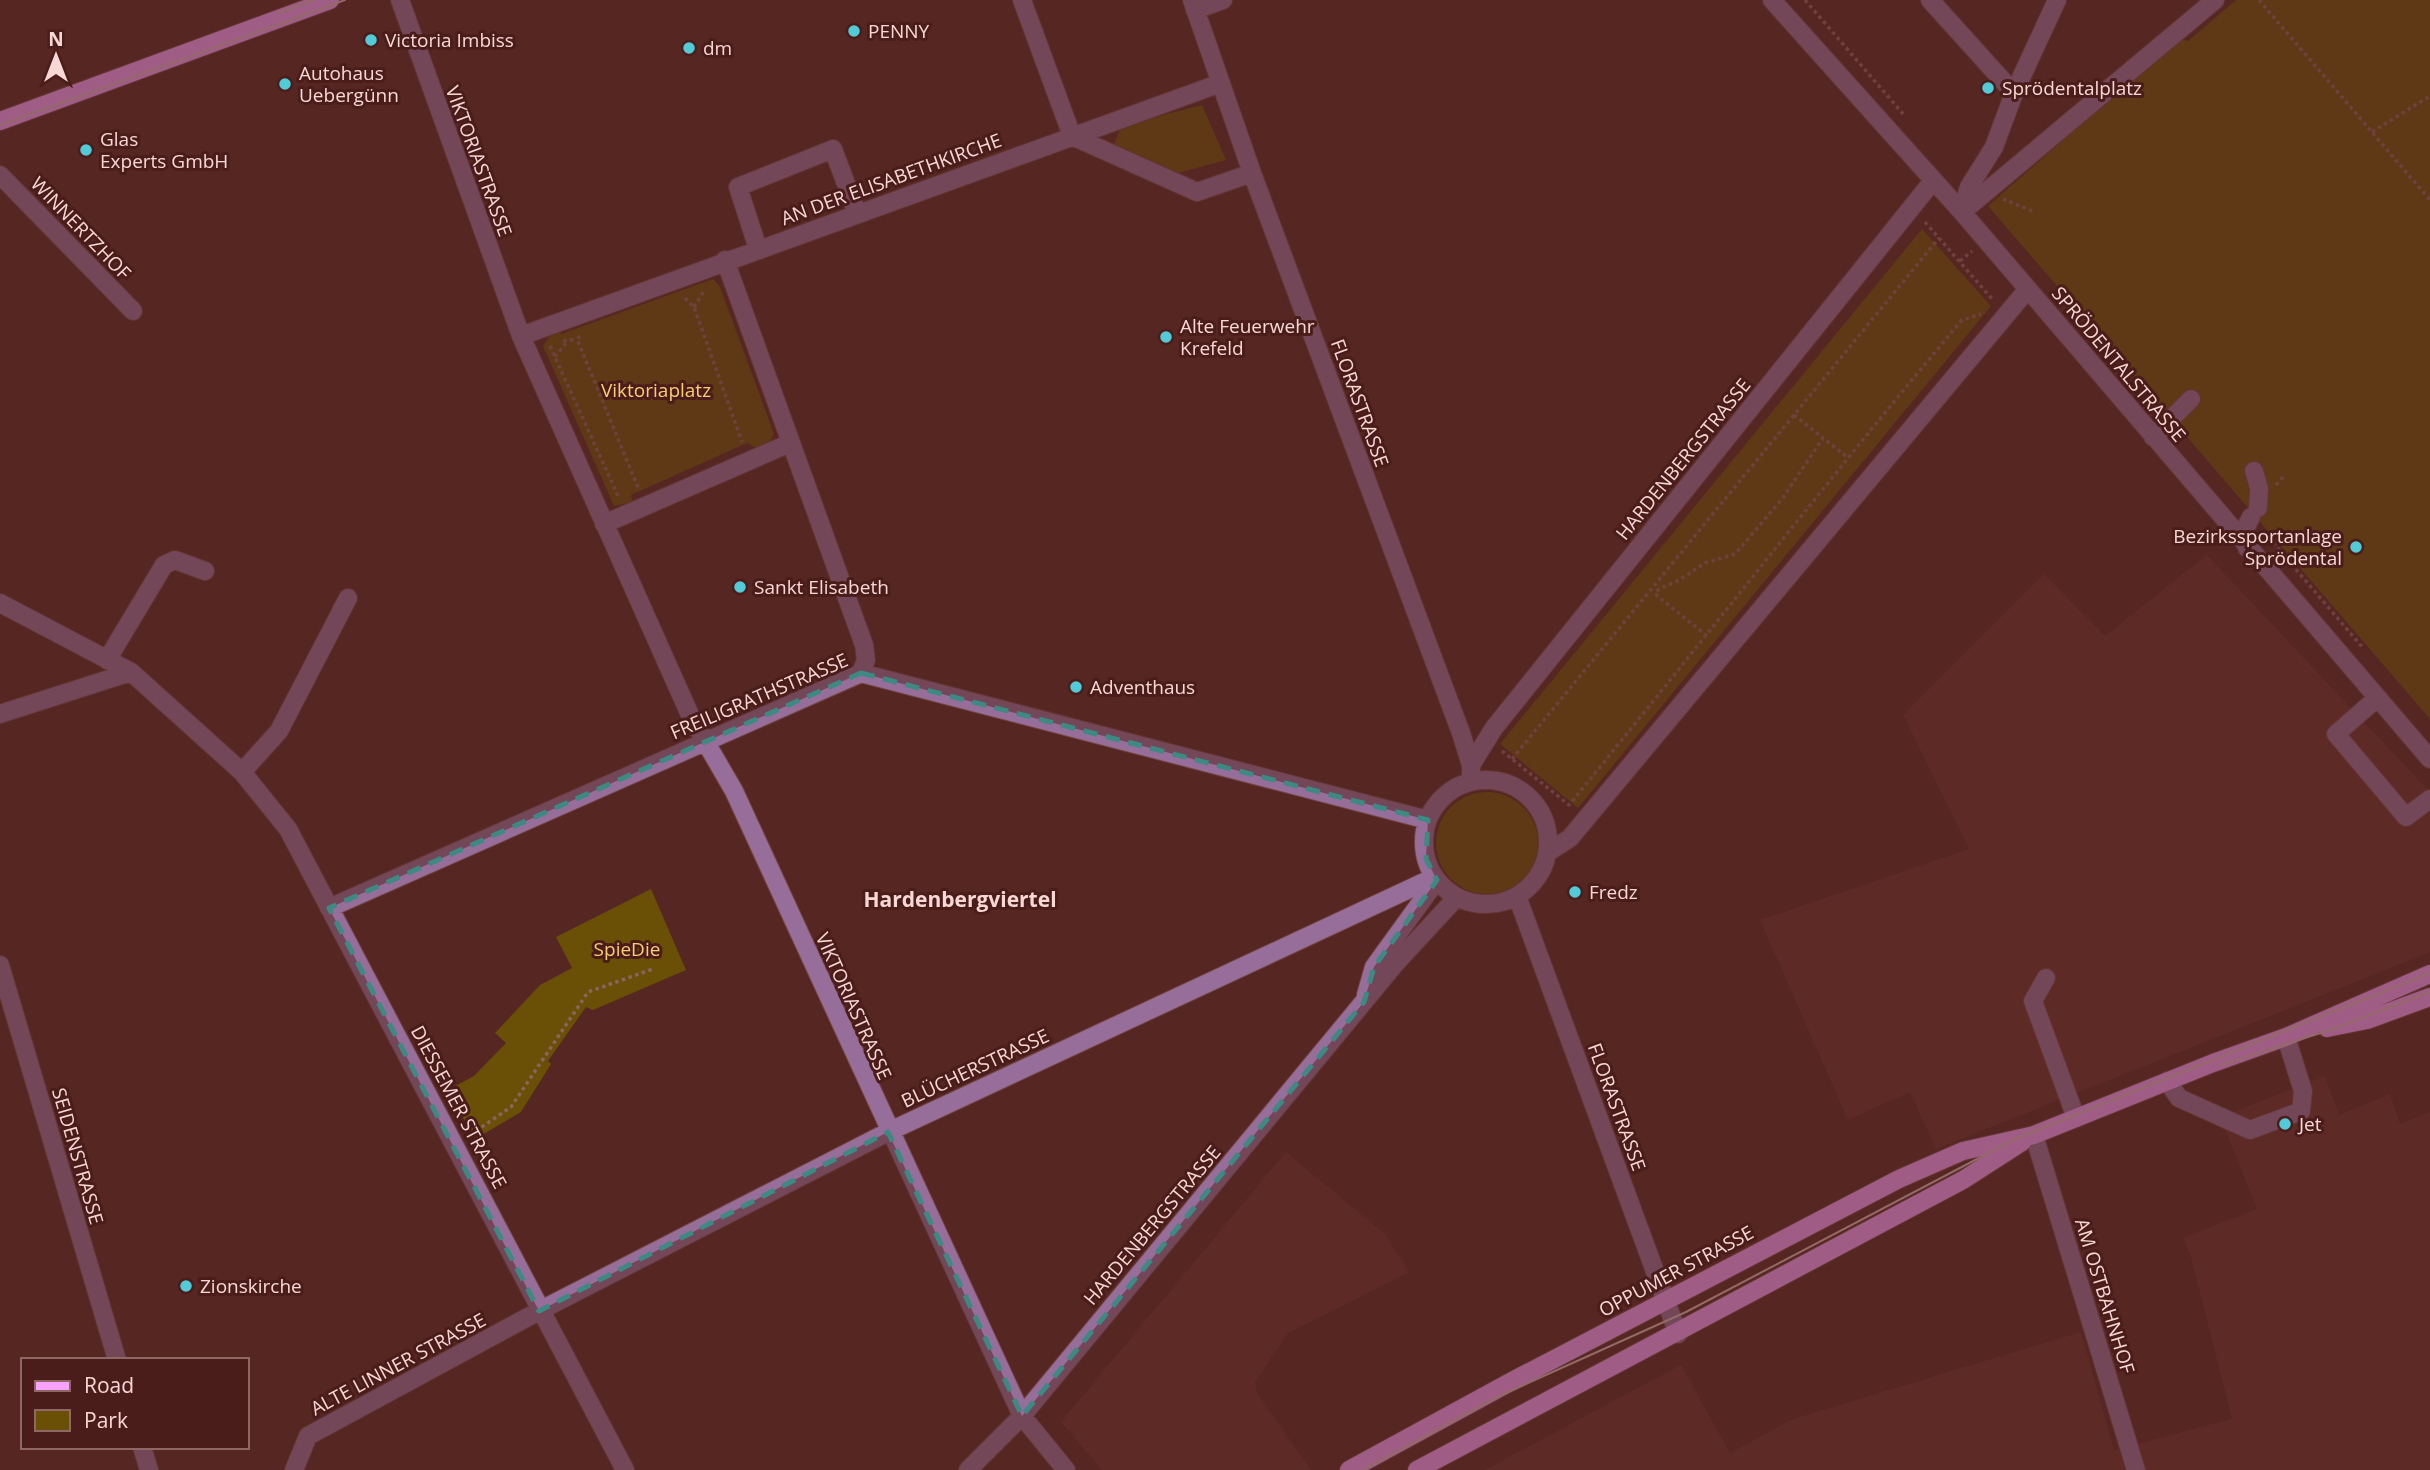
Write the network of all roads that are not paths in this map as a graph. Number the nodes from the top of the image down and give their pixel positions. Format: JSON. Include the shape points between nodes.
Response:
{"nodes":[{"id":1,"x":330,"y":0,"type":"edge"},
{"id":2,"x":400,"y":0,"type":"edge"},
{"id":3,"x":1022,"y":0,"type":"edge"},
{"id":4,"x":1033,"y":0,"type":"edge"},
{"id":5,"x":1223,"y":0,"type":"edge"},
{"id":6,"x":1772,"y":0,"type":"edge"},
{"id":7,"x":1930,"y":0,"type":"edge"},
{"id":8,"x":2057,"y":0,"type":"edge"},
{"id":9,"x":2215,"y":0,"type":"edge"},
{"id":10,"x":1193,"y":5,"type":"edge"},
{"id":11,"x":1221,"y":83,"type":"junction"},
{"id":12,"x":2014,"y":93,"type":"junction"},
{"id":13,"x":0,"y":121,"type":"edge"},
{"id":14,"x":1077,"y":134,"type":"junction"},
{"id":15,"x":1252,"y":173,"type":"junction"},
{"id":16,"x":0,"y":175,"type":"edge"},
{"id":17,"x":1932,"y":182,"type":"junction"},
{"id":18,"x":1962,"y":212,"type":"junction"},
{"id":19,"x":857,"y":214,"type":"junction"},
{"id":20,"x":758,"y":249,"type":"junction"},
{"id":21,"x":725,"y":260,"type":"junction"},
{"id":22,"x":2027,"y":290,"type":"junction"},
{"id":23,"x":133,"y":311,"type":"dead end"},
{"id":24,"x":521,"y":336,"type":"junction"},
{"id":25,"x":2191,"y":399,"type":"dead end"},
{"id":26,"x":2153,"y":437,"type":"junction"},
{"id":27,"x":790,"y":443,"type":"junction"},
{"id":28,"x":2255,"y":471,"type":"dead end"},
{"id":29,"x":604,"y":524,"type":"junction"},
{"id":30,"x":2247,"y":548,"type":"junction"},
{"id":31,"x":205,"y":571,"type":"dead end"},
{"id":32,"x":348,"y":598,"type":"dead end"},
{"id":33,"x":0,"y":603,"type":"edge"},
{"id":34,"x":107,"y":660,"type":"junction"},
{"id":35,"x":131,"y":672,"type":"junction"},
{"id":36,"x":861,"y":673,"type":"junction"},
{"id":37,"x":2375,"y":699,"type":"junction"},
{"id":38,"x":0,"y":714,"type":"edge"},
{"id":39,"x":706,"y":742,"type":"junction"},
{"id":40,"x":2430,"y":759,"type":"edge"},
{"id":41,"x":242,"y":772,"type":"junction"},
{"id":42,"x":1471,"y":773,"type":"junction"},
{"id":43,"x":2430,"y":799,"type":"edge"},
{"id":44,"x":1428,"y":820,"type":"junction"},
{"id":45,"x":1547,"y":853,"type":"junction"},
{"id":46,"x":1436,"y":878,"type":"junction"},
{"id":47,"x":1517,"y":896,"type":"junction"},
{"id":48,"x":1457,"y":897,"type":"junction"},
{"id":49,"x":329,"y":908,"type":"junction"},
{"id":50,"x":0,"y":965,"type":"edge"},
{"id":51,"x":2430,"y":974,"type":"edge"},
{"id":52,"x":2046,"y":978,"type":"dead end"},
{"id":53,"x":2430,"y":997,"type":"edge"},
{"id":54,"x":1364,"y":1002,"type":"junction"},
{"id":55,"x":2286,"y":1037,"type":"junction"},
{"id":56,"x":2167,"y":1081,"type":"junction"},
{"id":57,"x":2076,"y":1118,"type":"junction"},
{"id":58,"x":888,"y":1132,"type":"junction"},
{"id":59,"x":2034,"y":1135,"type":"junction"},
{"id":60,"x":1665,"y":1301,"type":"junction"},
{"id":61,"x":539,"y":1311,"type":"junction"},
{"id":62,"x":1678,"y":1334,"type":"junction"},
{"id":63,"x":116,"y":1358,"type":"edge"},
{"id":64,"x":1022,"y":1416,"type":"junction"},
{"id":65,"x":143,"y":1449,"type":"edge"},
{"id":66,"x":149,"y":1470,"type":"edge"},
{"id":67,"x":294,"y":1470,"type":"edge"},
{"id":68,"x":625,"y":1470,"type":"edge"},
{"id":69,"x":968,"y":1470,"type":"edge"},
{"id":70,"x":1066,"y":1470,"type":"edge"},
{"id":71,"x":1349,"y":1470,"type":"edge"},
{"id":72,"x":1417,"y":1470,"type":"edge"},
{"id":73,"x":2136,"y":1470,"type":"edge"}],
"edges":[{"from":1,"to":13,"type":"main road"},
{"from":2,"to":24,"type":"street","name":"VIKTORIASTRASSE"},
{"from":3,"to":14,"type":"street"},
{"from":4,"to":14,"type":"street"},
{"from":5,"to":10,"type":"street"},
{"from":6,"to":17,"type":"street","name":"SPRÖDENTALSTRASSE"},
{"from":7,"to":12,"type":"street"},
{"from":8,"to":12,"type":"street"},
{"from":9,"to":18,"type":"street"},
{"from":10,"to":11,"type":"street","name":"FLORASTRASSE"},
{"from":11,"to":14,"type":"street","name":"AN DER ELISABETHKIRCHE"},
{"from":11,"to":15,"type":"street","name":"FLORASTRASSE"},
{"from":12,"to":18,"type":"street","via":[[1994,147],[1969,187]]},
{"from":14,"to":15,"type":"street","via":[[1197,191]]},
{"from":14,"to":19,"type":"street","name":"AN DER ELISABETHKIRCHE"},
{"from":15,"to":42,"type":"street","name":"FLORASTRASSE"},
{"from":16,"to":23,"type":"street","name":"WINNERTZHOF"},
{"from":17,"to":18,"type":"street","name":"SPRÖDENTALSTRASSE"},
{"from":17,"to":42,"type":"street","name":"HARDENBERGSTRASSE","via":[[1487,738]]},
{"from":18,"to":22,"type":"street","name":"SPRÖDENTALSTRASSE"},
{"from":19,"to":20,"type":"street","name":"AN DER ELISABETHKIRCHE"},
{"from":19,"to":20,"type":"street","via":[[832,149],[738,187]]},
{"from":20,"to":21,"type":"street","name":"AN DER ELISABETHKIRCHE"},
{"from":21,"to":24,"type":"street"},
{"from":21,"to":27,"type":"street"},
{"from":22,"to":26,"type":"street","name":"SPRÖDENTALSTRASSE"},
{"from":22,"to":45,"type":"street","via":[[1570,838]]},
{"from":24,"to":29,"type":"street"},
{"from":25,"to":26,"type":"street"},
{"from":26,"to":30,"type":"street","name":"SPRÖDENTALSTRASSE"},
{"from":27,"to":29,"type":"street"},
{"from":27,"to":36,"type":"street","via":[[864,645],[866,660]]},
{"from":28,"to":30,"type":"street","via":[[2259,488],[2254,513],[2244,531]]},
{"from":29,"to":39,"type":"street"},
{"from":30,"to":37,"type":"street","name":"SPRÖDENTALSTRASSE"},
{"from":31,"to":34,"type":"street","via":[[175,560],[164,565]]},
{"from":32,"to":41,"type":"street","via":[[279,731]]},
{"from":33,"to":34,"type":"street","name":"DIESSEMER STRASSE"},
{"from":34,"to":35,"type":"street","name":"DIESSEMER STRASSE"},
{"from":35,"to":38,"type":"street"},
{"from":35,"to":41,"type":"street","name":"DIESSEMER STRASSE"},
{"from":36,"to":39,"type":"street","name":"FREILIGRATHSTRASSE"},
{"from":36,"to":44,"type":"street","name":"FREILIGRATHSTRASSE"},
{"from":37,"to":40,"type":"street","name":"SPRÖDENTALSTRASSE"},
{"from":37,"to":43,"type":"street","via":[[2336,734],[2406,817]]},
{"from":39,"to":49,"type":"street","name":"FREILIGRATHSTRASSE"},
{"from":39,"to":58,"type":"street","name":"VIKTORIASTRASSE","via":[[728,777]]},
{"from":41,"to":49,"type":"street","name":"DIESSEMER STRASSE","via":[[288,830]]},
{"from":42,"to":44,"type":"street","name":"HARDENBERGSTRASSE","via":[[1438,803]]},
{"from":42,"to":45,"type":"street","via":[[1511,785],[1529,797],[1541,813]]},
{"from":44,"to":46,"type":"street","via":[[1426,859]]},
{"from":45,"to":47,"type":"street","via":[[1531,885]]},
{"from":46,"to":48,"type":"street"},
{"from":46,"to":54,"type":"street","name":"HARDENBERGSTRASSE","via":[[1374,967]]},
{"from":46,"to":58,"type":"street","name":"BLÜCHERSTRASSE"},
{"from":47,"to":48,"type":"street","via":[[1487,904]]},
{"from":47,"to":60,"type":"street","name":"FLORASTRASSE"},
{"from":48,"to":54,"type":"street","name":"HARDENBERGSTRASSE"},
{"from":49,"to":61,"type":"street","name":"DIESSEMER STRASSE","via":[[455,1142]]},
{"from":50,"to":63,"type":"street","name":"SEIDENSTRASSE"},
{"from":51,"to":55,"type":"main road","name":"OPPUMER STRASSE"},
{"from":52,"to":57,"type":"street","via":[[2033,1001]]},
{"from":53,"to":55,"type":"main road","name":"OPPUMER STRASSE","via":[[2367,1020]]},
{"from":54,"to":64,"type":"street","name":"HARDENBERGSTRASSE"},
{"from":55,"to":56,"type":"main road","name":"OPPUMER STRASSE"},
{"from":55,"to":56,"type":"street","via":[[2303,1091],[2301,1111],[2250,1130],[2179,1098]]},
{"from":56,"to":57,"type":"main road","name":"OPPUMER STRASSE"},
{"from":57,"to":59,"type":"main road","name":"OPPUMER STRASSE"},
{"from":58,"to":61,"type":"street","name":"BLÜCHERSTRASSE"},
{"from":58,"to":64,"type":"street","name":"VIKTORIASTRASSE"},
{"from":59,"to":60,"type":"main road","name":"OPPUMER STRASSE","via":[[1963,1151],[1899,1179]]},
{"from":59,"to":62,"type":"main road","name":"OPPUMER STRASSE","via":[[1963,1180]]},
{"from":59,"to":73,"type":"street","name":"AM OSTBAHNHOF"},
{"from":60,"to":62,"type":"street","name":"FLORASTRASSE"},
{"from":60,"to":71,"type":"main road","name":"OPPUMER STRASSE"},
{"from":61,"to":67,"type":"street","name":"ALTE LINNER STRASSE","via":[[308,1436]]},
{"from":61,"to":68,"type":"street","name":"DIESSEMER STRASSE"},
{"from":62,"to":72,"type":"main road","name":"OPPUMER STRASSE"},
{"from":64,"to":69,"type":"street","name":"HARDENBERGSTRASSE"},
{"from":64,"to":70,"type":"street","name":"VIKTORIASTRASSE"},
{"from":65,"to":66,"type":"street"}]}
